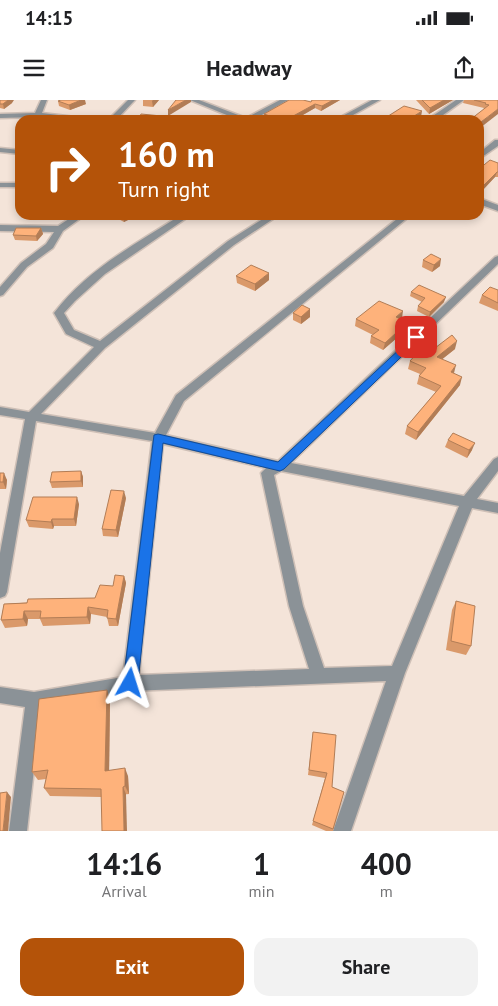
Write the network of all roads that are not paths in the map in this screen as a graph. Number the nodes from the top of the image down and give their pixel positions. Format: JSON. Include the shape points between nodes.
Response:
{"nodes":[{"id":1,"x":44,"y":100,"type":"edge"},
{"id":2,"x":132,"y":100,"type":"edge"},
{"id":3,"x":193,"y":100,"type":"edge"},
{"id":4,"x":284,"y":100,"type":"edge"},
{"id":5,"x":377,"y":100,"type":"edge"},
{"id":6,"x":461,"y":100,"type":"edge"},
{"id":7,"x":206,"y":101,"type":"edge"},
{"id":8,"x":38,"y":115,"type":"edge"},
{"id":9,"x":117,"y":115,"type":"edge"},
{"id":10,"x":235,"y":115,"type":"edge"},
{"id":11,"x":256,"y":115,"type":"edge"},
{"id":12,"x":349,"y":115,"type":"edge"},
{"id":13,"x":438,"y":115,"type":"edge"},
{"id":14,"x":0,"y":116,"type":"edge"},
{"id":15,"x":15,"y":116,"type":"edge"},
{"id":16,"x":498,"y":142,"type":"edge"},
{"id":17,"x":0,"y":150,"type":"edge"},
{"id":18,"x":15,"y":152,"type":"edge"},
{"id":19,"x":484,"y":153,"type":"edge"},
{"id":20,"x":0,"y":186,"type":"edge"},
{"id":21,"x":15,"y":186,"type":"edge"},
{"id":22,"x":484,"y":203,"type":"edge"},
{"id":23,"x":498,"y":208,"type":"edge"},
{"id":24,"x":73,"y":220,"type":"edge"},
{"id":25,"x":179,"y":220,"type":"edge"},
{"id":26,"x":266,"y":220,"type":"edge"},
{"id":27,"x":401,"y":220,"type":"edge"},
{"id":28,"x":0,"y":228,"type":"edge"},
{"id":29,"x":60,"y":228,"type":"junction"},
{"id":30,"x":498,"y":259,"type":"edge"},
{"id":31,"x":0,"y":293,"type":"edge"},
{"id":32,"x":101,"y":346,"type":"junction"},
{"id":33,"x":0,"y":411,"type":"edge"},
{"id":34,"x":31,"y":417,"type":"junction"},
{"id":35,"x":158,"y":438,"type":"junction"},
{"id":36,"x":498,"y":462,"type":"edge"},
{"id":37,"x":280,"y":466,"type":"junction"},
{"id":38,"x":468,"y":502,"type":"junction"},
{"id":39,"x":498,"y":508,"type":"edge"},
{"id":40,"x":0,"y":592,"type":"edge"},
{"id":41,"x":397,"y":673,"type":"junction"},
{"id":42,"x":319,"y":676,"type":"junction"},
{"id":43,"x":130,"y":683,"type":"junction"},
{"id":44,"x":0,"y":695,"type":"edge"},
{"id":45,"x":34,"y":700,"type":"junction"},
{"id":46,"x":18,"y":831,"type":"edge"},
{"id":47,"x":342,"y":831,"type":"edge"}],
"edges":[{"from":1,"to":8,"type":"street"},
{"from":2,"to":9,"type":"street"},
{"from":3,"to":7,"type":"street"},
{"from":4,"to":11,"type":"street"},
{"from":5,"to":12,"type":"street"},
{"from":6,"to":13,"type":"street"},
{"from":7,"to":10,"type":"street"},
{"from":14,"to":15,"type":"street"},
{"from":16,"to":19,"type":"street"},
{"from":17,"to":18,"type":"street"},
{"from":20,"to":21,"type":"street"},
{"from":22,"to":23,"type":"street"},
{"from":24,"to":29,"type":"street"},
{"from":25,"to":32,"type":"street","via":[[106,270],[67,302],[59,313],[70,332]]},
{"from":26,"to":32,"type":"street","via":[[231,243]]},
{"from":27,"to":35,"type":"street","via":[[180,398]]},
{"from":28,"to":29,"type":"street"},
{"from":29,"to":31,"type":"street","via":[[50,246],[24,266]]},
{"from":30,"to":37,"type":"street"},
{"from":32,"to":34,"type":"street"},
{"from":33,"to":34,"type":"street"},
{"from":34,"to":35,"type":"street"},
{"from":34,"to":40,"type":"street"},
{"from":35,"to":37,"type":"street"},
{"from":35,"to":43,"type":"street"},
{"from":36,"to":38,"type":"street"},
{"from":37,"to":38,"type":"street"},
{"from":37,"to":42,"type":"street","via":[[267,473],[296,606]]},
{"from":38,"to":39,"type":"street"},
{"from":38,"to":41,"type":"street"},
{"from":41,"to":42,"type":"street"},
{"from":41,"to":47,"type":"street"},
{"from":42,"to":43,"type":"street"},
{"from":43,"to":45,"type":"street"},
{"from":44,"to":45,"type":"street"},
{"from":45,"to":46,"type":"street"}]}
